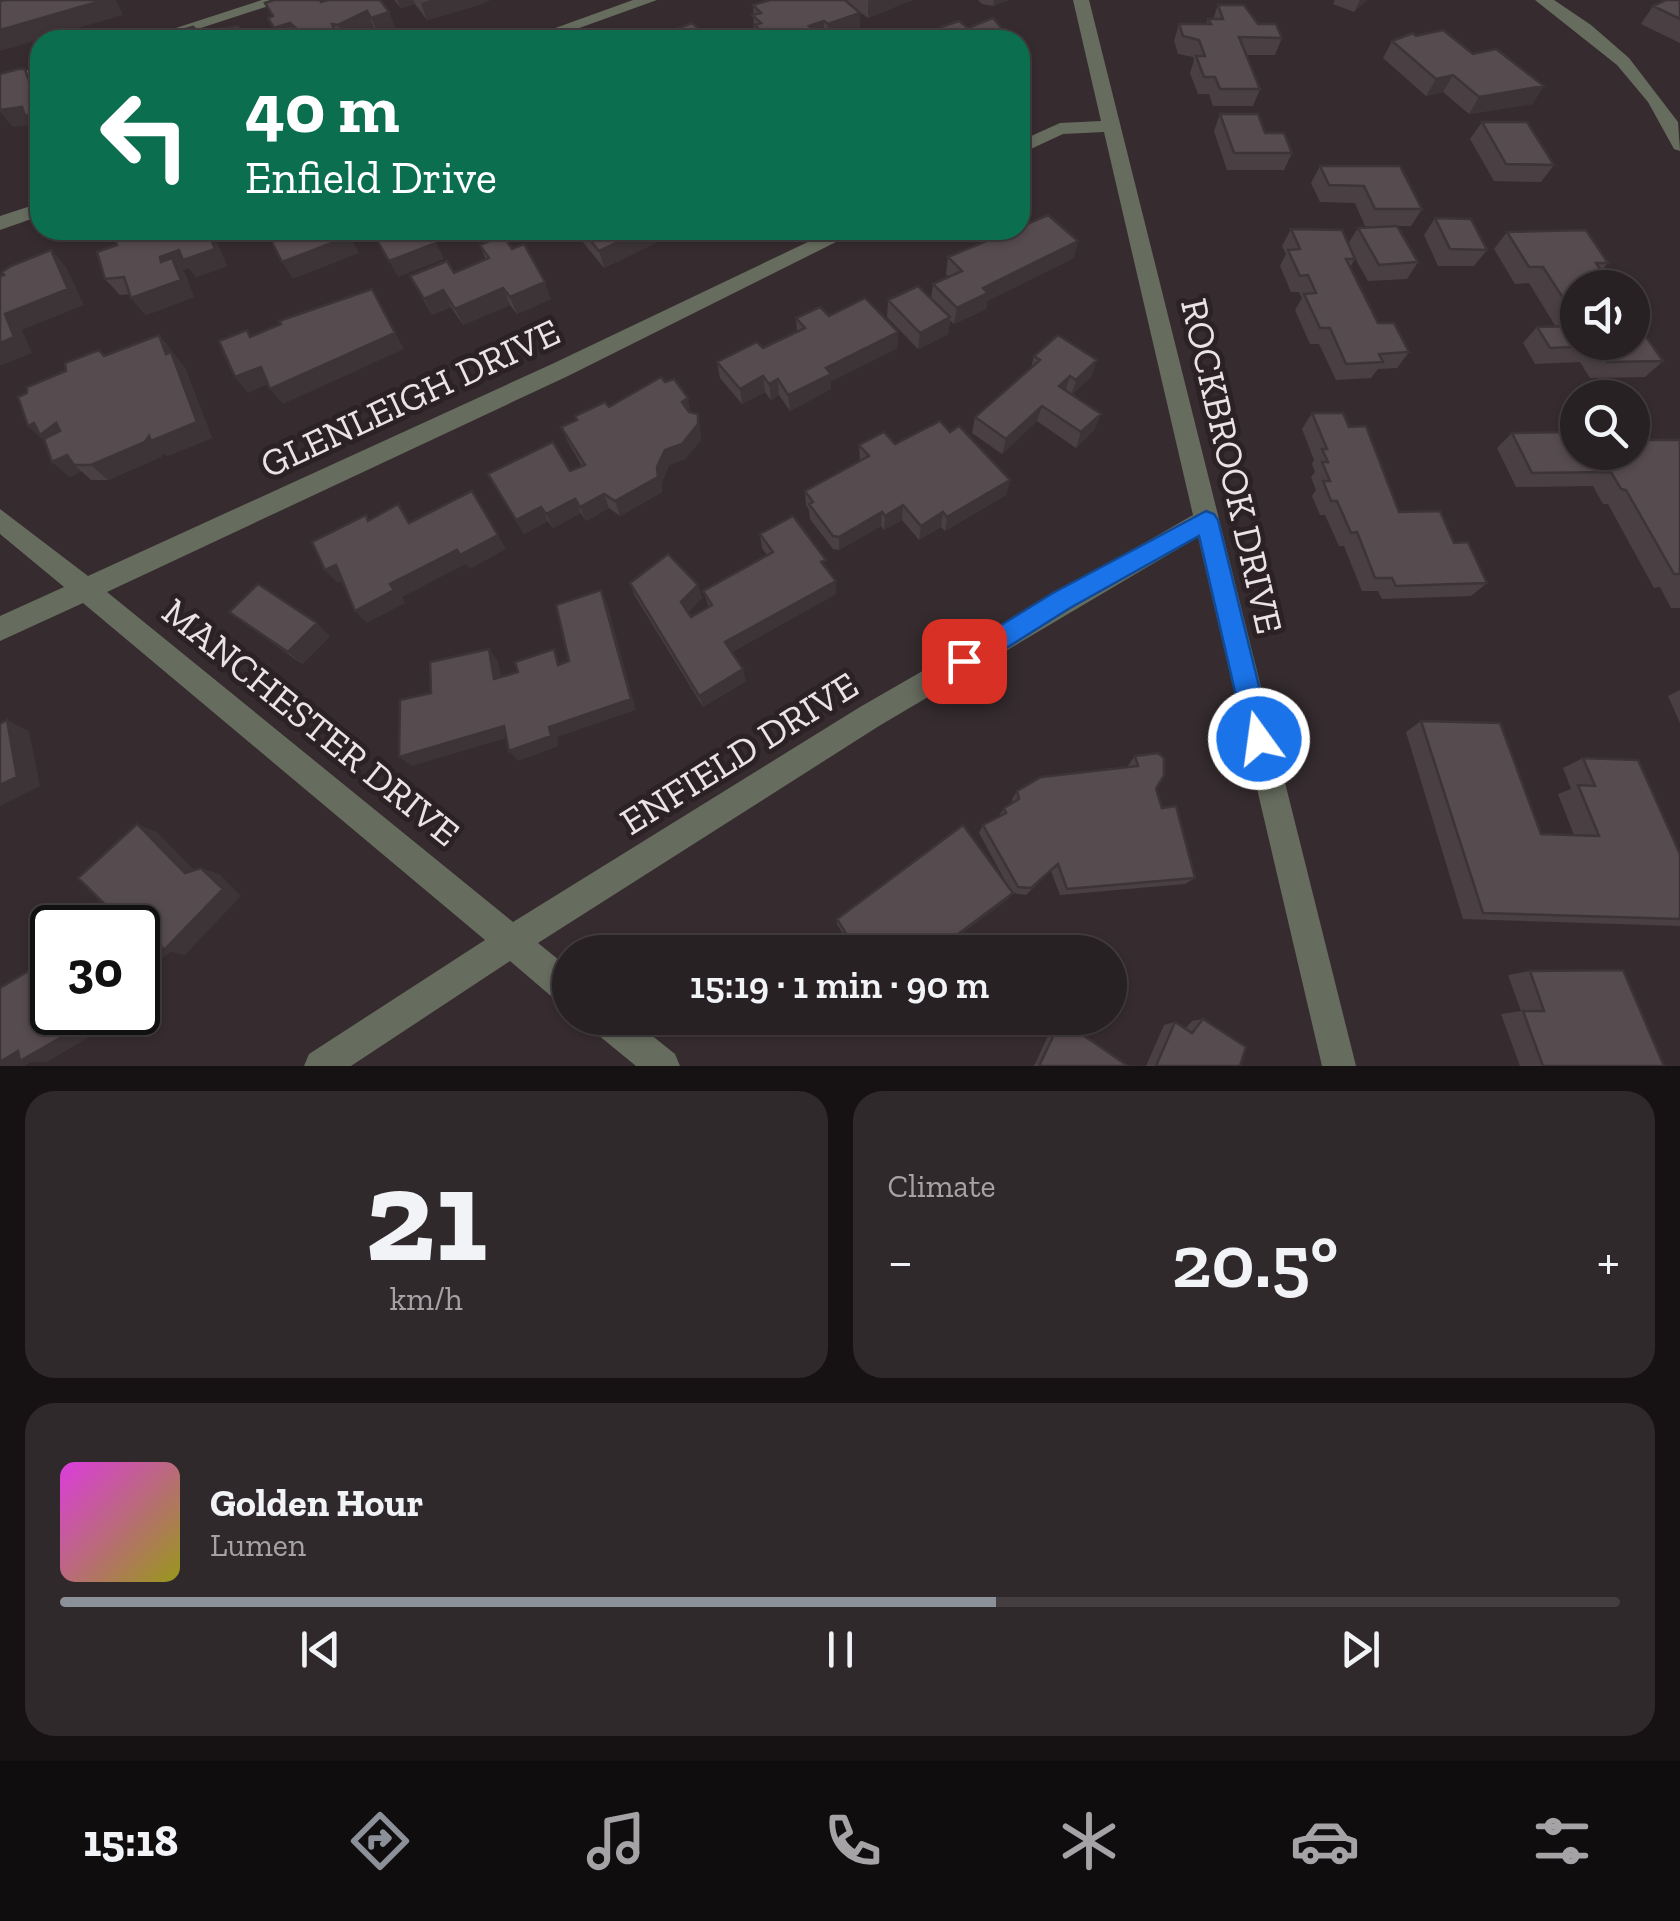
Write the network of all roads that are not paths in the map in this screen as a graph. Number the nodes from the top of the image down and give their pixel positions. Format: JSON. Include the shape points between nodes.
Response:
{"nodes":[{"id":1,"x":279,"y":0,"type":"edge"},
{"id":2,"x":649,"y":0,"type":"edge"},
{"id":3,"x":1081,"y":0,"type":"edge"},
{"id":4,"x":1543,"y":0,"type":"edge"},
{"id":5,"x":179,"y":30,"type":"edge"},
{"id":6,"x":560,"y":30,"type":"edge"},
{"id":7,"x":30,"y":75,"type":"edge"},
{"id":8,"x":0,"y":84,"type":"edge"},
{"id":9,"x":1110,"y":126,"type":"junction"},
{"id":10,"x":1030,"y":143,"type":"edge"},
{"id":11,"x":1680,"y":145,"type":"edge"},
{"id":12,"x":30,"y":212,"type":"edge"},
{"id":13,"x":0,"y":223,"type":"edge"},
{"id":14,"x":829,"y":240,"type":"edge"},
{"id":15,"x":0,"y":519,"type":"edge"},
{"id":16,"x":1206,"y":520,"type":"junction"},
{"id":17,"x":84,"y":591,"type":"junction"},
{"id":18,"x":0,"y":629,"type":"edge"},
{"id":19,"x":511,"y":941,"type":"junction"},
{"id":20,"x":552,"y":975,"type":"edge"},
{"id":21,"x":625,"y":1035,"type":"edge"},
{"id":22,"x":321,"y":1066,"type":"edge"},
{"id":23,"x":663,"y":1066,"type":"edge"},
{"id":24,"x":1339,"y":1066,"type":"edge"}],
"edges":[{"from":1,"to":5,"type":"street"},
{"from":2,"to":6,"type":"street"},
{"from":3,"to":9,"type":"street","name":"ROCKBROOK DRIVE"},
{"from":4,"to":11,"type":"street","via":[[1580,24],[1647,87]]},
{"from":7,"to":8,"type":"street"},
{"from":9,"to":10,"type":"street","via":[[1060,129]]},
{"from":9,"to":16,"type":"street","name":"ROCKBROOK DRIVE"},
{"from":12,"to":13,"type":"street"},
{"from":14,"to":17,"type":"street","name":"GLENLEIGH DRIVE"},
{"from":15,"to":17,"type":"street","name":"MANCHESTER DRIVE"},
{"from":16,"to":19,"type":"street","name":"ENFIELD DRIVE","via":[[1061,601]]},
{"from":16,"to":24,"type":"street","name":"ROCKBROOK DRIVE"},
{"from":17,"to":18,"type":"street","name":"GLENLEIGH DRIVE"},
{"from":17,"to":19,"type":"street","name":"MANCHESTER DRIVE"},
{"from":19,"to":20,"type":"street","name":"MANCHESTER DRIVE"},
{"from":19,"to":22,"type":"street","name":"ENFIELD DRIVE"},
{"from":21,"to":23,"type":"street"}]}
